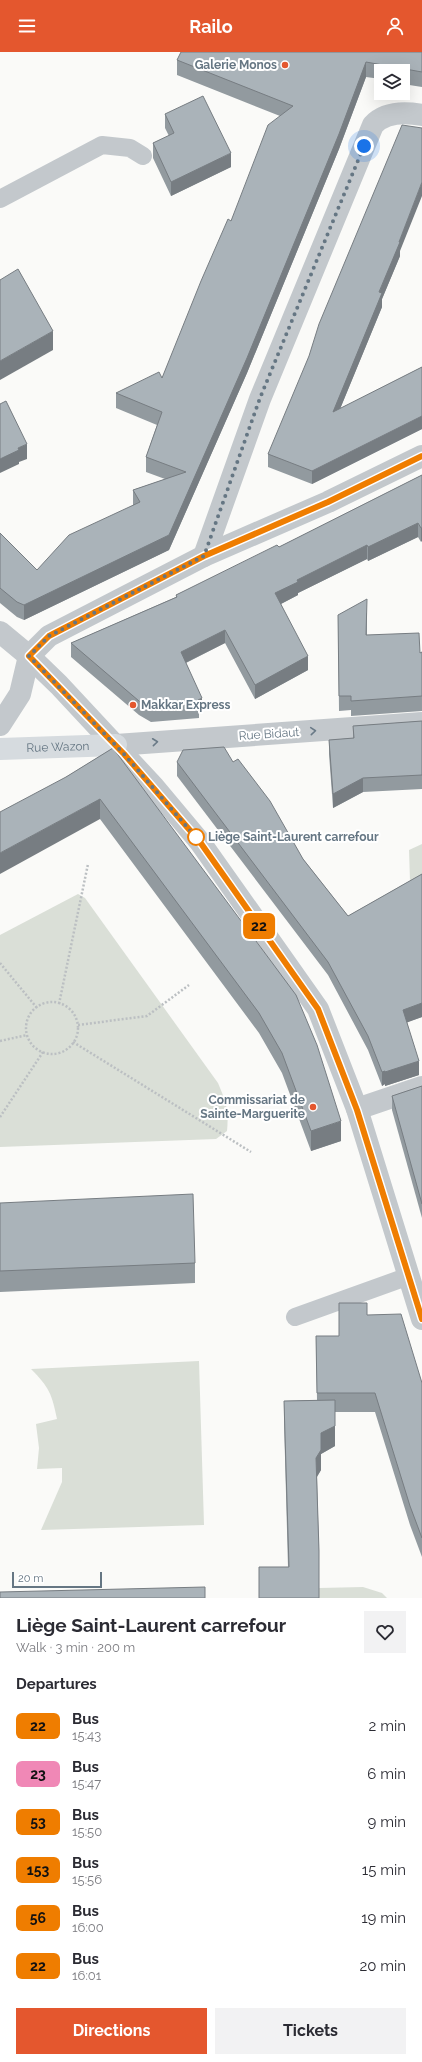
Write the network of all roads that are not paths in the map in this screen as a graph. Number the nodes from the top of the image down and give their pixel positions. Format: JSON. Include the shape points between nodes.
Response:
{"nodes":[{"id":1,"x":422,"y":115,"type":"edge"},
{"id":2,"x":143,"y":156,"type":"dead end"},
{"id":3,"x":0,"y":199,"type":"edge"},
{"id":4,"x":422,"y":456,"type":"edge"},
{"id":5,"x":204,"y":556,"type":"junction"},
{"id":6,"x":0,"y":632,"type":"edge"},
{"id":7,"x":29,"y":656,"type":"junction"},
{"id":8,"x":422,"y":723,"type":"edge"},
{"id":9,"x":0,"y":725,"type":"edge"},
{"id":10,"x":116,"y":745,"type":"junction"},
{"id":11,"x":0,"y":749,"type":"edge"},
{"id":12,"x":422,"y":1087,"type":"edge"},
{"id":13,"x":357,"y":1110,"type":"junction"},
{"id":14,"x":409,"y":1276,"type":"junction"},
{"id":15,"x":296,"y":1317,"type":"dead end"},
{"id":16,"x":422,"y":1319,"type":"edge"}],
"edges":[{"from":1,"to":5,"type":"street","via":[[389,115],[373,125],[260,398]]},
{"from":2,"to":3,"type":"lane","via":[[130,148],[102,145]]},
{"from":4,"to":5,"type":"street","via":[[328,502]]},
{"from":5,"to":7,"type":"street","via":[[49,636]]},
{"from":6,"to":7,"type":"street"},
{"from":7,"to":9,"type":"street","via":[[20,694]]},
{"from":7,"to":10,"type":"street"},
{"from":10,"to":8,"type":"street","name":"Rue Bidaut","one_way":true},
{"from":10,"to":11,"type":"street","name":"Rue Wazon"},
{"from":10,"to":13,"type":"street","via":[[200,842],[318,1009]]},
{"from":12,"to":13,"type":"street"},
{"from":13,"to":14,"type":"street"},
{"from":14,"to":15,"type":"lane"},
{"from":14,"to":16,"type":"street"}]}
